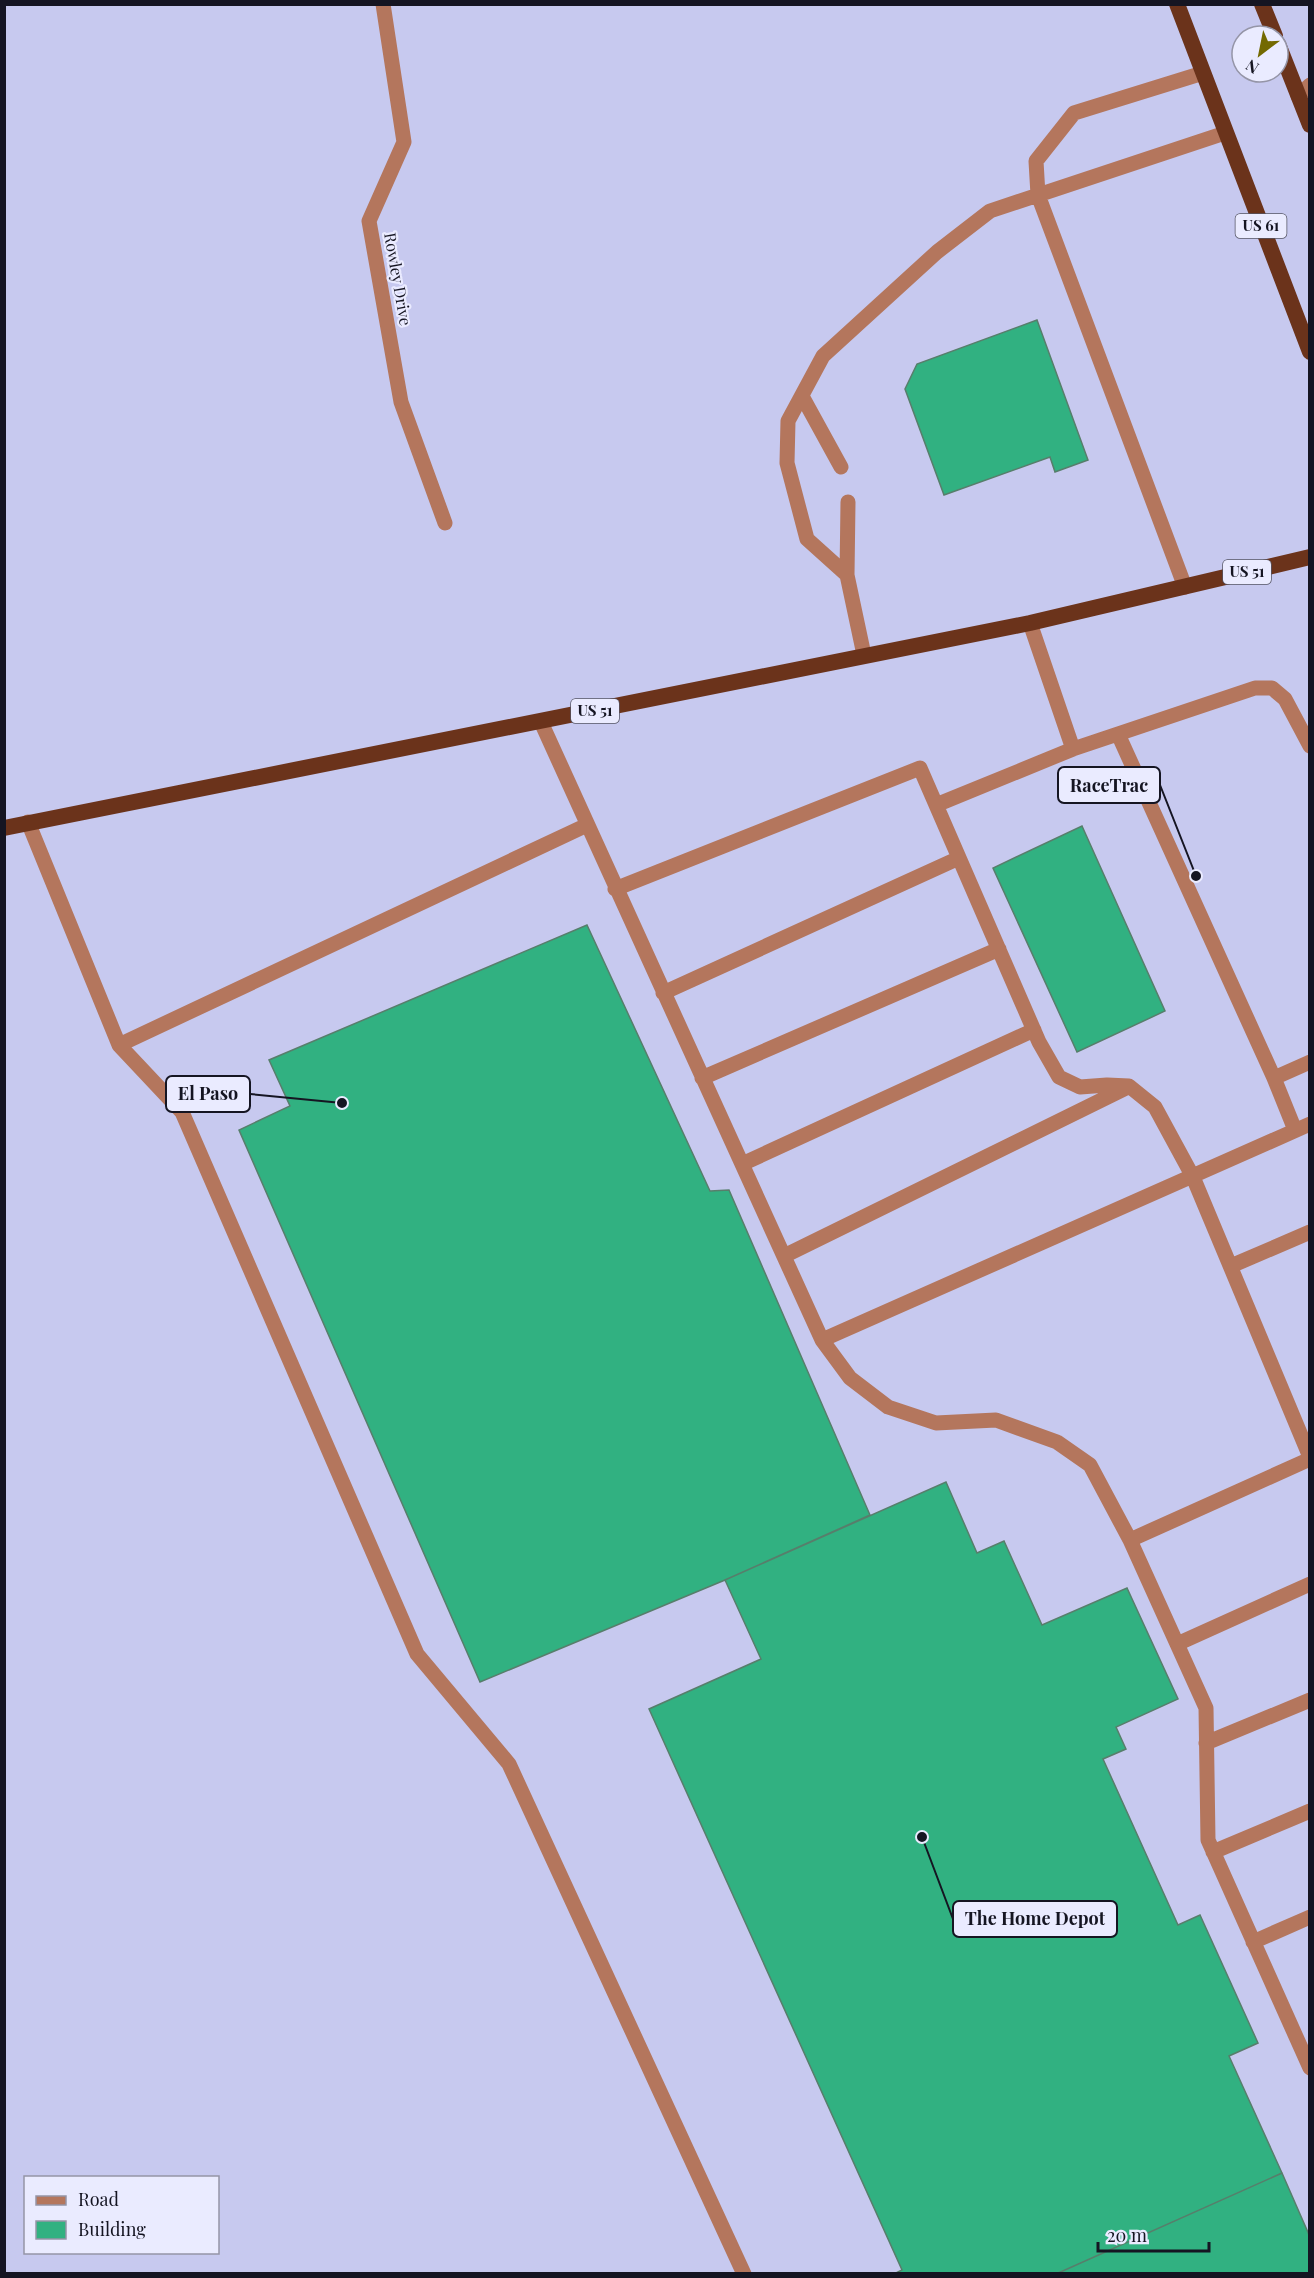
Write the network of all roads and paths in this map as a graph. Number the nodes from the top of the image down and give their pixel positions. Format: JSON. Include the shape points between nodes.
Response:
{"nodes":[{"id":1,"x":383,"y":4,"type":"edge"},
{"id":2,"x":1177,"y":4,"type":"edge"},
{"id":3,"x":1262,"y":4,"type":"edge"},
{"id":4,"x":1272,"y":4,"type":"edge"},
{"id":5,"x":1270,"y":24,"type":"edge"},
{"id":6,"x":1274,"y":24,"type":"edge"},
{"id":7,"x":1290,"y":65,"type":"edge"},
{"id":8,"x":1203,"y":73,"type":"junction"},
{"id":9,"x":1304,"y":90,"type":"edge"},
{"id":10,"x":1310,"y":125,"type":"edge"},
{"id":11,"x":1225,"y":134,"type":"junction"},
{"id":12,"x":1038,"y":195,"type":"junction"},
{"id":13,"x":1310,"y":352,"type":"edge"},
{"id":14,"x":802,"y":396,"type":"junction"},
{"id":15,"x":841,"y":467,"type":"dead end"},
{"id":16,"x":848,"y":502,"type":"dead end"},
{"id":17,"x":445,"y":523,"type":"dead end"},
{"id":18,"x":1310,"y":557,"type":"edge"},
{"id":19,"x":847,"y":575,"type":"junction"},
{"id":20,"x":1185,"y":587,"type":"junction"},
{"id":21,"x":1030,"y":623,"type":"junction"},
{"id":22,"x":864,"y":655,"type":"junction"},
{"id":23,"x":541,"y":722,"type":"junction"},
{"id":24,"x":1118,"y":734,"type":"junction"},
{"id":25,"x":1310,"y":746,"type":"edge"},
{"id":26,"x":1072,"y":749,"type":"junction"},
{"id":27,"x":936,"y":805,"type":"junction"},
{"id":28,"x":28,"y":822,"type":"junction"},
{"id":29,"x":587,"y":825,"type":"junction"},
{"id":30,"x":4,"y":828,"type":"edge"},
{"id":31,"x":959,"y":858,"type":"junction"},
{"id":32,"x":615,"y":888,"type":"junction"},
{"id":33,"x":999,"y":950,"type":"junction"},
{"id":34,"x":663,"y":993,"type":"junction"},
{"id":35,"x":1034,"y":1030,"type":"junction"},
{"id":36,"x":119,"y":1045,"type":"junction"},
{"id":37,"x":1310,"y":1062,"type":"edge"},
{"id":38,"x":702,"y":1078,"type":"junction"},
{"id":39,"x":1274,"y":1078,"type":"junction"},
{"id":40,"x":1129,"y":1086,"type":"junction"},
{"id":41,"x":1302,"y":1127,"type":"edge"},
{"id":42,"x":742,"y":1164,"type":"junction"},
{"id":43,"x":1193,"y":1176,"type":"junction"},
{"id":44,"x":1310,"y":1232,"type":"edge"},
{"id":45,"x":783,"y":1256,"type":"junction"},
{"id":46,"x":1231,"y":1266,"type":"junction"},
{"id":47,"x":822,"y":1340,"type":"junction"},
{"id":48,"x":1310,"y":1458,"type":"edge"},
{"id":49,"x":1130,"y":1540,"type":"junction"},
{"id":50,"x":1310,"y":1584,"type":"edge"},
{"id":51,"x":1177,"y":1644,"type":"junction"},
{"id":52,"x":1310,"y":1700,"type":"edge"},
{"id":53,"x":1206,"y":1743,"type":"junction"},
{"id":54,"x":1310,"y":1811,"type":"edge"},
{"id":55,"x":1213,"y":1852,"type":"junction"},
{"id":56,"x":1310,"y":1917,"type":"edge"},
{"id":57,"x":1253,"y":1942,"type":"junction"},
{"id":58,"x":1305,"y":2047,"type":"edge"},
{"id":59,"x":1310,"y":2068,"type":"edge"},
{"id":60,"x":744,"y":2274,"type":"edge"}],
"edges":[{"from":1,"to":17,"type":"street","name":"Rowley Drive","via":[[404,142],[369,221],[400,402]]},
{"from":2,"to":8,"type":"highway","number":"US 61"},
{"from":3,"to":5,"type":"highway"},
{"from":4,"to":6,"type":"highway"},
{"from":7,"to":9,"type":"highway"},
{"from":8,"to":11,"type":"highway","number":"US 61"},
{"from":8,"to":12,"type":"street","via":[[1074,114],[1036,161]]},
{"from":9,"to":10,"type":"highway"},
{"from":11,"to":12,"type":"street"},
{"from":11,"to":13,"type":"highway","number":"US 61"},
{"from":12,"to":14,"type":"street","via":[[990,211],[937,252],[823,356]]},
{"from":12,"to":20,"type":"street"},
{"from":14,"to":15,"type":"street"},
{"from":14,"to":19,"type":"street","via":[[788,421],[787,463],[807,539]]},
{"from":16,"to":19,"type":"street"},
{"from":18,"to":20,"type":"highway","number":"US 51"},
{"from":19,"to":22,"type":"street"},
{"from":20,"to":21,"type":"highway","number":"US 51"},
{"from":21,"to":22,"type":"highway","number":"US 51"},
{"from":21,"to":26,"type":"street"},
{"from":22,"to":23,"type":"highway","number":"US 51"},
{"from":23,"to":28,"type":"highway","number":"US 51"},
{"from":23,"to":29,"type":"street"},
{"from":24,"to":25,"type":"street","via":[[1255,688],[1272,688],[1285,699]]},
{"from":24,"to":26,"type":"street"},
{"from":24,"to":39,"type":"street"},
{"from":26,"to":27,"type":"street"},
{"from":27,"to":31,"type":"street"},
{"from":27,"to":32,"type":"street","via":[[920,768]]},
{"from":28,"to":30,"type":"highway","number":"US 51"},
{"from":28,"to":36,"type":"street"},
{"from":29,"to":32,"type":"street"},
{"from":29,"to":36,"type":"street"},
{"from":31,"to":33,"type":"street"},
{"from":31,"to":34,"type":"street"},
{"from":32,"to":34,"type":"street"},
{"from":33,"to":35,"type":"street"},
{"from":33,"to":38,"type":"street"},
{"from":34,"to":38,"type":"street"},
{"from":35,"to":40,"type":"street","via":[[1059,1077],[1080,1087]]},
{"from":35,"to":42,"type":"street"},
{"from":36,"to":60,"type":"street","via":[[182,1112],[417,1654],[509,1764]]},
{"from":37,"to":39,"type":"street"},
{"from":38,"to":42,"type":"street"},
{"from":39,"to":41,"type":"street"},
{"from":40,"to":43,"type":"street","via":[[1155,1107]]},
{"from":40,"to":45,"type":"street"},
{"from":41,"to":43,"type":"street"},
{"from":42,"to":45,"type":"street"},
{"from":43,"to":46,"type":"street"},
{"from":43,"to":47,"type":"street"},
{"from":44,"to":46,"type":"street"},
{"from":45,"to":47,"type":"street"},
{"from":46,"to":48,"type":"street"},
{"from":47,"to":49,"type":"street","via":[[850,1378],[888,1407],[936,1423],[996,1420],[1057,1442],[1090,1465]]},
{"from":48,"to":49,"type":"street"},
{"from":49,"to":51,"type":"street"},
{"from":50,"to":51,"type":"street"},
{"from":51,"to":53,"type":"street","via":[[1206,1708]]},
{"from":52,"to":53,"type":"street"},
{"from":53,"to":55,"type":"street","via":[[1208,1840]]},
{"from":54,"to":55,"type":"street"},
{"from":55,"to":57,"type":"street"},
{"from":56,"to":57,"type":"street"},
{"from":57,"to":58,"type":"street"},
{"from":58,"to":59,"type":"street"}]}
